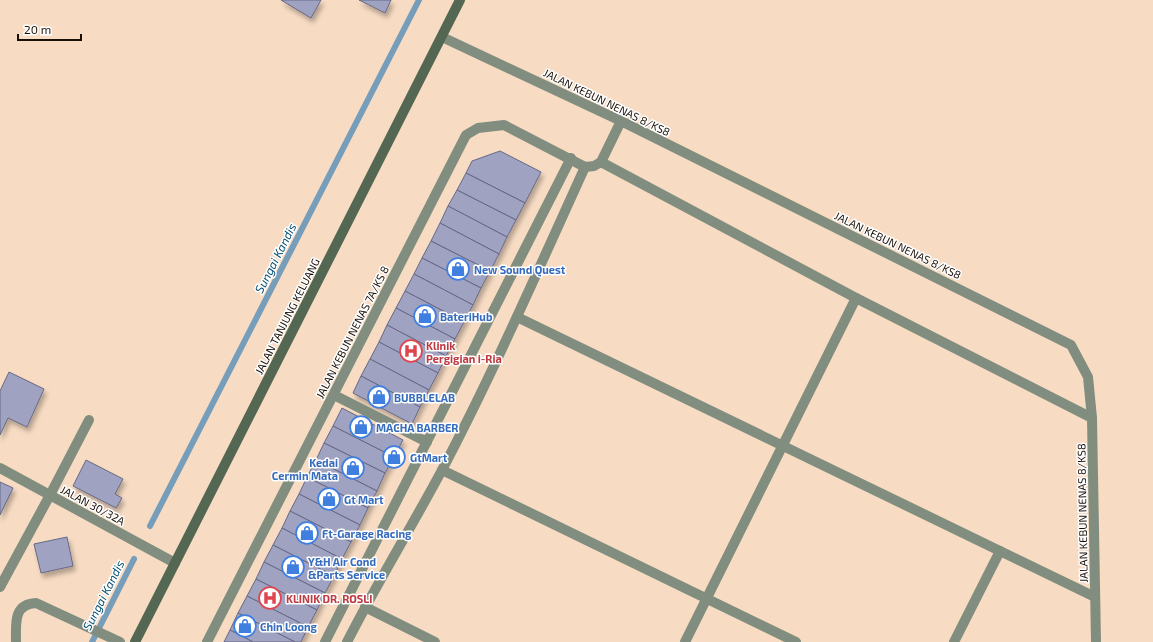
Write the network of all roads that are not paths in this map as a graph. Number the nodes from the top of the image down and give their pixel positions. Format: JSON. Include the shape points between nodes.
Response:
{"nodes":[{"id":1,"x":460,"y":0,"type":"edge"},
{"id":2,"x":442,"y":37,"type":"junction"},
{"id":3,"x":621,"y":121,"type":"junction"},
{"id":4,"x":571,"y":158,"type":"junction"},
{"id":5,"x":602,"y":162,"type":"junction"},
{"id":6,"x":585,"y":167,"type":"junction"},
{"id":7,"x":856,"y":298,"type":"junction"},
{"id":8,"x":516,"y":317,"type":"junction"},
{"id":9,"x":334,"y":395,"type":"junction"},
{"id":10,"x":1092,"y":418,"type":"junction"},
{"id":11,"x":90,"y":420,"type":"dead end"},
{"id":12,"x":427,"y":442,"type":"junction"},
{"id":13,"x":784,"y":445,"type":"junction"},
{"id":14,"x":0,"y":468,"type":"edge"},
{"id":15,"x":442,"y":470,"type":"junction"},
{"id":16,"x":50,"y":494,"type":"junction"},
{"id":17,"x":1000,"y":551,"type":"junction"},
{"id":18,"x":175,"y":563,"type":"junction"},
{"id":19,"x":0,"y":587,"type":"edge"},
{"id":20,"x":1095,"y":597,"type":"junction"},
{"id":21,"x":707,"y":598,"type":"junction"},
{"id":22,"x":365,"y":607,"type":"junction"},
{"id":23,"x":16,"y":642,"type":"edge"},
{"id":24,"x":120,"y":642,"type":"edge"},
{"id":25,"x":135,"y":642,"type":"edge"},
{"id":26,"x":207,"y":642,"type":"edge"},
{"id":27,"x":325,"y":642,"type":"edge"},
{"id":28,"x":348,"y":642,"type":"edge"},
{"id":29,"x":435,"y":642,"type":"edge"},
{"id":30,"x":685,"y":642,"type":"edge"},
{"id":31,"x":796,"y":642,"type":"edge"},
{"id":32,"x":954,"y":642,"type":"edge"},
{"id":33,"x":1096,"y":642,"type":"edge"}],
"edges":[{"from":1,"to":2,"type":"main road","name":"JALAN TANJUNG KELUANG"},
{"from":2,"to":3,"type":"street","name":"JALAN KEBUN NENAS 8/KS8"},
{"from":2,"to":18,"type":"main road","name":"JALAN TANJUNG KELUANG"},
{"from":3,"to":5,"type":"street"},
{"from":3,"to":10,"type":"street","name":"JALAN KEBUN NENAS 8/KS8","via":[[1071,345],[1088,377]]},
{"from":4,"to":6,"type":"street","name":"JALAN KEBUN NENAS 7A/KS 8"},
{"from":4,"to":9,"type":"street","name":"JALAN KEBUN NENAS 7A/KS 8","via":[[504,125],[478,128],[466,135]]},
{"from":4,"to":12,"type":"street"},
{"from":5,"to":6,"type":"street"},
{"from":5,"to":7,"type":"street"},
{"from":6,"to":8,"type":"street"},
{"from":7,"to":10,"type":"street"},
{"from":7,"to":13,"type":"street"},
{"from":8,"to":13,"type":"street"},
{"from":8,"to":15,"type":"street"},
{"from":9,"to":12,"type":"street"},
{"from":9,"to":26,"type":"street","name":"JALAN KEBUN NENAS 7A/KS 8"},
{"from":10,"to":20,"type":"street","name":"JALAN KEBUN NENAS 8/KS8"},
{"from":11,"to":16,"type":"street"},
{"from":12,"to":27,"type":"street"},
{"from":13,"to":17,"type":"street"},
{"from":13,"to":21,"type":"street"},
{"from":14,"to":16,"type":"street","name":"JALAN 30/32A"},
{"from":15,"to":21,"type":"street"},
{"from":15,"to":22,"type":"street"},
{"from":16,"to":18,"type":"street","name":"JALAN 30/32A"},
{"from":16,"to":19,"type":"street"},
{"from":17,"to":20,"type":"street"},
{"from":17,"to":32,"type":"street"},
{"from":18,"to":25,"type":"main road","name":"JALAN TANJUNG KELUANG"},
{"from":20,"to":33,"type":"street","name":"JALAN KEBUN NENAS 8/KS8"},
{"from":21,"to":30,"type":"street"},
{"from":21,"to":31,"type":"street"},
{"from":22,"to":28,"type":"street"},
{"from":22,"to":29,"type":"street"},
{"from":23,"to":24,"type":"street","via":[[15,621],[19,610],[28,603],[36,603]]}]}
